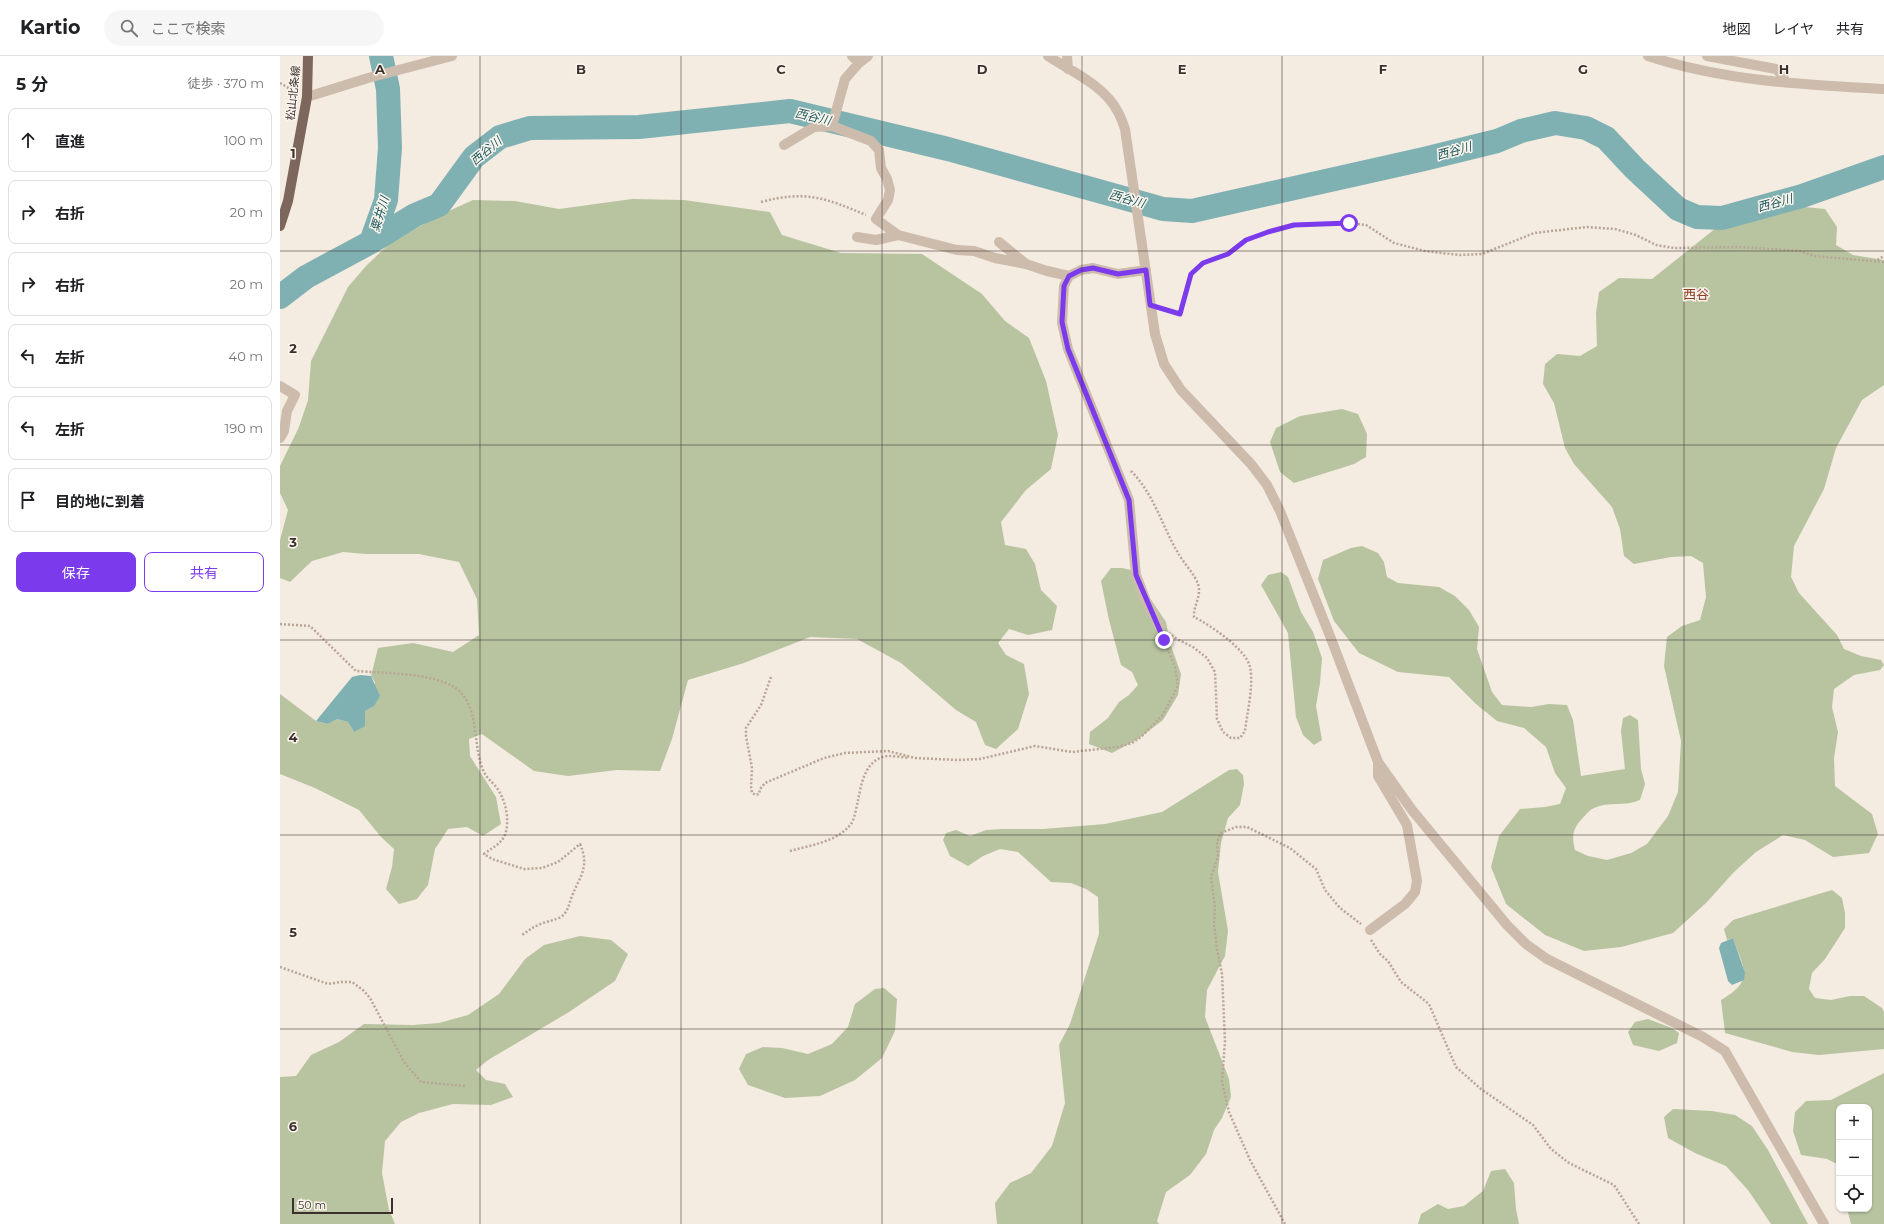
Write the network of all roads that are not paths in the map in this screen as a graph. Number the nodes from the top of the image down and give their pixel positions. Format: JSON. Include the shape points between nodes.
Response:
{"nodes":[{"id":1,"x":308,"y":56,"type":"edge"},
{"id":2,"x":452,"y":56,"type":"edge"},
{"id":3,"x":868,"y":56,"type":"edge"},
{"id":4,"x":1048,"y":56,"type":"edge"},
{"id":5,"x":1067,"y":56,"type":"edge"},
{"id":6,"x":1648,"y":56,"type":"edge"},
{"id":7,"x":1707,"y":56,"type":"edge"},
{"id":8,"x":855,"y":60,"type":"edge"},
{"id":9,"x":1068,"y":69,"type":"junction"},
{"id":10,"x":1786,"y":82,"type":"junction"},
{"id":11,"x":1884,"y":89,"type":"edge"},
{"id":12,"x":307,"y":97,"type":"junction"},
{"id":13,"x":833,"y":125,"type":"junction"},
{"id":14,"x":784,"y":145,"type":"dead end"},
{"id":15,"x":280,"y":226,"type":"edge"},
{"id":16,"x":898,"y":235,"type":"junction"},
{"id":17,"x":857,"y":237,"type":"dead end"},
{"id":18,"x":999,"y":242,"type":"dead end"},
{"id":19,"x":1026,"y":264,"type":"junction"},
{"id":20,"x":1146,"y":270,"type":"junction"},
{"id":21,"x":1069,"y":276,"type":"junction"},
{"id":22,"x":280,"y":386,"type":"edge"},
{"id":23,"x":280,"y":438,"type":"edge"},
{"id":24,"x":1160,"y":627,"type":"road end"},
{"id":25,"x":1378,"y":762,"type":"junction"},
{"id":26,"x":1370,"y":930,"type":"road end"},
{"id":27,"x":1824,"y":1224,"type":"edge"}],
"edges":[{"from":1,"to":12,"type":"main road","name":"松山北条線"},
{"from":2,"to":12,"type":"street"},
{"from":3,"to":8,"type":"street"},
{"from":4,"to":9,"type":"street"},
{"from":5,"to":9,"type":"street"},
{"from":6,"to":10,"type":"street","via":[[1717,75]]},
{"from":7,"to":10,"type":"street","via":[[1776,69]]},
{"from":8,"to":13,"type":"street","via":[[845,79]]},
{"from":9,"to":20,"type":"street","via":[[1107,97],[1118,112],[1125,130]]},
{"from":10,"to":11,"type":"street"},
{"from":12,"to":15,"type":"main road","name":"松山北条線","via":[[288,202]]},
{"from":13,"to":14,"type":"street","via":[[814,127]]},
{"from":13,"to":16,"type":"street","via":[[871,141],[879,150],[881,168],[890,190],[888,200],[876,219]]},
{"from":16,"to":17,"type":"street","via":[[876,240]]},
{"from":16,"to":19,"type":"street"},
{"from":18,"to":19,"type":"street"},
{"from":19,"to":21,"type":"street"},
{"from":20,"to":21,"type":"street","via":[[1118,274],[1093,268]]},
{"from":20,"to":25,"type":"street","via":[[1155,334],[1164,364],[1181,390],[1251,464],[1267,485],[1280,511]]},
{"from":21,"to":24,"type":"street","via":[[1064,286],[1062,322],[1068,349],[1129,500],[1136,575]]},
{"from":22,"to":23,"type":"street","via":[[295,395],[287,411],[284,431]]},
{"from":25,"to":26,"type":"street","via":[[1378,776],[1407,825],[1417,881],[1415,892],[1405,904]]},
{"from":25,"to":27,"type":"street","via":[[1412,810],[1507,925],[1526,944],[1548,959],[1703,1037],[1725,1051]]}]}
